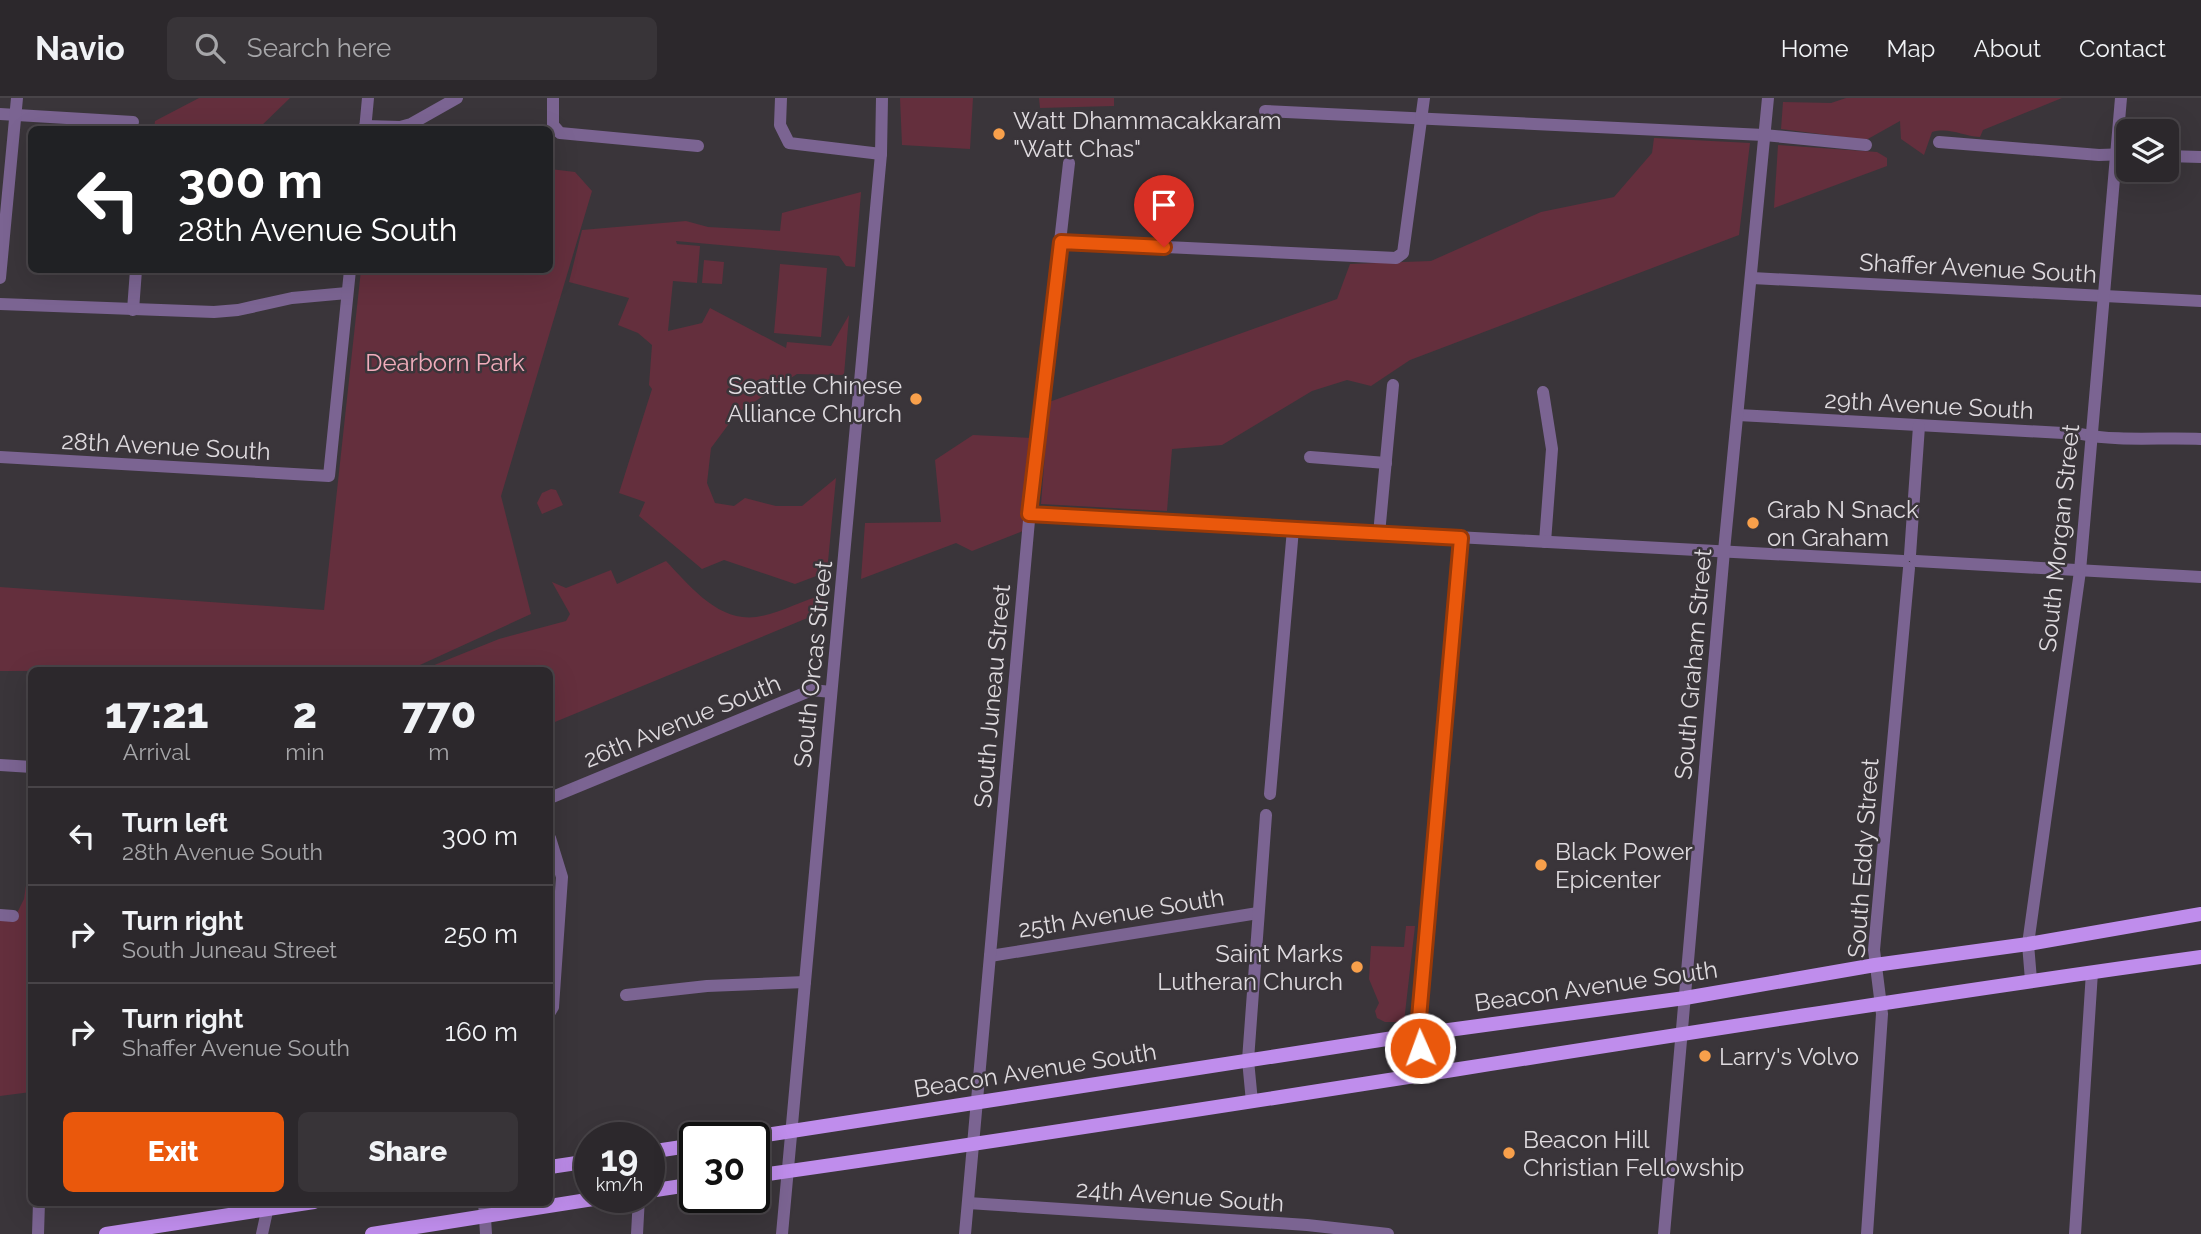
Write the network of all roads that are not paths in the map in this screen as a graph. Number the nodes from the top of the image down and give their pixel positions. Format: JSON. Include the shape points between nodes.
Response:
{"nodes":[{"id":1,"x":17,"y":98,"type":"edge"},
{"id":2,"x":368,"y":98,"type":"edge"},
{"id":3,"x":457,"y":98,"type":"edge"},
{"id":4,"x":552,"y":98,"type":"edge"},
{"id":5,"x":781,"y":98,"type":"edge"},
{"id":6,"x":882,"y":98,"type":"edge"},
{"id":7,"x":1424,"y":98,"type":"edge"},
{"id":8,"x":1768,"y":98,"type":"edge"},
{"id":9,"x":2121,"y":98,"type":"edge"},
{"id":10,"x":1265,"y":111,"type":"dead end"},
{"id":11,"x":0,"y":114,"type":"edge"},
{"id":12,"x":16,"y":114,"type":"junction"},
{"id":13,"x":1422,"y":119,"type":"junction"},
{"id":14,"x":2121,"y":119,"type":"edge"},
{"id":15,"x":133,"y":122,"type":"dead end"},
{"id":16,"x":365,"y":126,"type":"edge"},
{"id":17,"x":404,"y":126,"type":"edge"},
{"id":18,"x":1764,"y":135,"type":"junction"},
{"id":19,"x":1939,"y":142,"type":"dead end"},
{"id":20,"x":1866,"y":145,"type":"dead end"},
{"id":21,"x":698,"y":146,"type":"dead end"},
{"id":22,"x":881,"y":153,"type":"junction"},
{"id":23,"x":2116,"y":154,"type":"edge"},
{"id":24,"x":2179,"y":157,"type":"edge"},
{"id":25,"x":2201,"y":158,"type":"edge"},
{"id":26,"x":1069,"y":163,"type":"dead end"},
{"id":27,"x":2118,"y":182,"type":"edge"},
{"id":28,"x":1061,"y":242,"type":"junction"},
{"id":29,"x":136,"y":273,"type":"edge"},
{"id":30,"x":349,"y":273,"type":"edge"},
{"id":31,"x":0,"y":278,"type":"edge"},
{"id":32,"x":1752,"y":278,"type":"junction"},
{"id":33,"x":347,"y":293,"type":"junction"},
{"id":34,"x":2104,"y":296,"type":"junction"},
{"id":35,"x":2201,"y":301,"type":"edge"},
{"id":36,"x":0,"y":304,"type":"edge"},
{"id":37,"x":133,"y":310,"type":"junction"},
{"id":38,"x":1393,"y":385,"type":"dead end"},
{"id":39,"x":1543,"y":392,"type":"dead end"},
{"id":40,"x":1738,"y":415,"type":"junction"},
{"id":41,"x":1920,"y":426,"type":"junction"},
{"id":42,"x":2091,"y":436,"type":"junction"},
{"id":43,"x":2201,"y":439,"type":"edge"},
{"id":44,"x":0,"y":457,"type":"edge"},
{"id":45,"x":1310,"y":457,"type":"dead end"},
{"id":46,"x":1386,"y":463,"type":"junction"},
{"id":47,"x":1029,"y":514,"type":"junction"},
{"id":48,"x":1293,"y":529,"type":"junction"},
{"id":49,"x":1379,"y":534,"type":"junction"},
{"id":50,"x":1461,"y":538,"type":"junction"},
{"id":51,"x":1545,"y":542,"type":"junction"},
{"id":52,"x":1724,"y":551,"type":"junction"},
{"id":53,"x":1909,"y":561,"type":"junction"},
{"id":54,"x":2080,"y":571,"type":"junction"},
{"id":55,"x":2201,"y":577,"type":"edge"},
{"id":56,"x":831,"y":692,"type":"junction"},
{"id":57,"x":0,"y":765,"type":"edge"},
{"id":58,"x":28,"y":767,"type":"edge"},
{"id":59,"x":1270,"y":793,"type":"dead end"},
{"id":60,"x":553,"y":797,"type":"edge"},
{"id":61,"x":1266,"y":815,"type":"dead end"},
{"id":62,"x":553,"y":848,"type":"edge"},
{"id":63,"x":1258,"y":913,"type":"junction"},
{"id":64,"x":2201,"y":914,"type":"edge"},
{"id":65,"x":2028,"y":944,"type":"junction"},
{"id":66,"x":990,"y":956,"type":"junction"},
{"id":67,"x":2201,"y":957,"type":"edge"},
{"id":68,"x":1875,"y":965,"type":"junction"},
{"id":69,"x":2092,"y":972,"type":"junction"},
{"id":70,"x":2031,"y":980,"type":"junction"},
{"id":71,"x":805,"y":982,"type":"junction"},
{"id":72,"x":626,"y":995,"type":"dead end"},
{"id":73,"x":1685,"y":998,"type":"junction"},
{"id":74,"x":1881,"y":1002,"type":"junction"},
{"id":75,"x":553,"y":1007,"type":"edge"},
{"id":76,"x":1682,"y":1032,"type":"junction"},
{"id":77,"x":1419,"y":1034,"type":"junction"},
{"id":78,"x":1248,"y":1060,"type":"junction"},
{"id":79,"x":1423,"y":1076,"type":"junction"},
{"id":80,"x":977,"y":1102,"type":"junction"},
{"id":81,"x":1252,"y":1102,"type":"junction"},
{"id":82,"x":790,"y":1131,"type":"junction"},
{"id":83,"x":770,"y":1134,"type":"edge"},
{"id":84,"x":973,"y":1144,"type":"junction"},
{"id":85,"x":574,"y":1163,"type":"edge"},
{"id":86,"x":553,"y":1167,"type":"edge"},
{"id":87,"x":787,"y":1171,"type":"junction"},
{"id":88,"x":770,"y":1174,"type":"edge"},
{"id":89,"x":574,"y":1200,"type":"edge"},
{"id":90,"x":553,"y":1202,"type":"edge"},
{"id":91,"x":968,"y":1202,"type":"junction"},
{"id":92,"x":39,"y":1206,"type":"edge"},
{"id":93,"x":262,"y":1206,"type":"edge"},
{"id":94,"x":268,"y":1206,"type":"edge"},
{"id":95,"x":515,"y":1206,"type":"edge"},
{"id":96,"x":484,"y":1209,"type":"edge"},
{"id":97,"x":638,"y":1213,"type":"edge"},
{"id":98,"x":1224,"y":1228,"type":"edge"},
{"id":99,"x":38,"y":1234,"type":"edge"},
{"id":100,"x":106,"y":1234,"type":"edge"},
{"id":101,"x":262,"y":1234,"type":"edge"},
{"id":102,"x":372,"y":1234,"type":"edge"},
{"id":103,"x":486,"y":1234,"type":"edge"},
{"id":104,"x":637,"y":1234,"type":"edge"},
{"id":105,"x":782,"y":1234,"type":"edge"},
{"id":106,"x":965,"y":1234,"type":"edge"},
{"id":107,"x":1388,"y":1234,"type":"edge"},
{"id":108,"x":1664,"y":1234,"type":"edge"},
{"id":109,"x":1867,"y":1234,"type":"edge"},
{"id":110,"x":2075,"y":1234,"type":"edge"}],
"edges":[{"from":1,"to":12,"type":"street"},
{"from":2,"to":16,"type":"street"},
{"from":3,"to":17,"type":"street"},
{"from":4,"to":21,"type":"street","via":[[553,125],[560,133]]},
{"from":5,"to":22,"type":"street","via":[[780,125],[789,143]]},
{"from":6,"to":22,"type":"street","name":"South Orcas Street"},
{"from":7,"to":13,"type":"street"},
{"from":8,"to":18,"type":"street","name":"South Graham Street"},
{"from":9,"to":14,"type":"street","name":"South Morgan Street"},
{"from":10,"to":13,"type":"street"},
{"from":11,"to":12,"type":"street"},
{"from":12,"to":15,"type":"street"},
{"from":12,"to":31,"type":"street"},
{"from":13,"to":18,"type":"street"},
{"from":13,"to":28,"type":"street","via":[[1402,253],[1396,258]]},
{"from":18,"to":20,"type":"street"},
{"from":18,"to":32,"type":"street","name":"South Graham Street"},
{"from":19,"to":23,"type":"street"},
{"from":22,"to":56,"type":"street","name":"South Orcas Street"},
{"from":24,"to":25,"type":"street"},
{"from":26,"to":28,"type":"street","name":"South Juneau Street"},
{"from":27,"to":34,"type":"street","name":"South Morgan Street"},
{"from":28,"to":47,"type":"street","name":"South Juneau Street"},
{"from":29,"to":37,"type":"street"},
{"from":30,"to":33,"type":"street"},
{"from":32,"to":34,"type":"street","name":"Shaffer Avenue South"},
{"from":32,"to":40,"type":"street","name":"South Graham Street"},
{"from":33,"to":37,"type":"street","via":[[292,298],[238,310]]},
{"from":33,"to":44,"type":"street","name":"28th Avenue South","via":[[329,476]]},
{"from":34,"to":35,"type":"street","name":"Shaffer Avenue South"},
{"from":34,"to":42,"type":"street","name":"South Morgan Street"},
{"from":36,"to":37,"type":"street"},
{"from":38,"to":46,"type":"street"},
{"from":39,"to":51,"type":"street","via":[[1552,449]]},
{"from":40,"to":41,"type":"street","name":"29th Avenue South"},
{"from":40,"to":52,"type":"street","name":"South Graham Street"},
{"from":41,"to":42,"type":"street","name":"29th Avenue South"},
{"from":41,"to":53,"type":"street","name":"South Eddy Street"},
{"from":42,"to":43,"type":"street","name":"29th Avenue South"},
{"from":42,"to":54,"type":"street","name":"South Morgan Street"},
{"from":45,"to":46,"type":"street"},
{"from":46,"to":49,"type":"street"},
{"from":47,"to":48,"type":"street"},
{"from":47,"to":66,"type":"street","name":"South Juneau Street"},
{"from":48,"to":49,"type":"street"},
{"from":48,"to":59,"type":"street"},
{"from":49,"to":50,"type":"street"},
{"from":50,"to":51,"type":"street"},
{"from":50,"to":77,"type":"street"},
{"from":51,"to":52,"type":"street"},
{"from":52,"to":53,"type":"street"},
{"from":52,"to":73,"type":"street","name":"South Graham Street"},
{"from":53,"to":54,"type":"street"},
{"from":53,"to":68,"type":"street","name":"South Eddy Street"},
{"from":54,"to":55,"type":"street"},
{"from":54,"to":65,"type":"street","name":"South Morgan Street"},
{"from":56,"to":60,"type":"street","name":"26th Avenue South","via":[[812,690]]},
{"from":56,"to":71,"type":"street","name":"South Orcas Street"},
{"from":57,"to":58,"type":"street"},
{"from":61,"to":63,"type":"street"},
{"from":62,"to":75,"type":"street","via":[[562,877]]},
{"from":63,"to":66,"type":"street","name":"25th Avenue South"},
{"from":63,"to":78,"type":"street"},
{"from":64,"to":65,"type":"main road","name":"Beacon Avenue South"},
{"from":65,"to":68,"type":"main road","name":"Beacon Avenue South"},
{"from":65,"to":70,"type":"street","name":"South Morgan Street"},
{"from":66,"to":80,"type":"street","name":"South Juneau Street"},
{"from":67,"to":69,"type":"main road"},
{"from":68,"to":73,"type":"main road","name":"Beacon Avenue South"},
{"from":68,"to":74,"type":"street","name":"South Eddy Street"},
{"from":69,"to":70,"type":"main road"},
{"from":69,"to":110,"type":"street"},
{"from":70,"to":74,"type":"main road"},
{"from":71,"to":72,"type":"street"},
{"from":71,"to":82,"type":"street","name":"South Orcas Street"},
{"from":73,"to":76,"type":"street","name":"South Graham Street"},
{"from":73,"to":77,"type":"main road","name":"Beacon Avenue South"},
{"from":74,"to":76,"type":"main road"},
{"from":74,"to":109,"type":"street","name":"South Eddy Street"},
{"from":76,"to":79,"type":"main road"},
{"from":76,"to":108,"type":"street","name":"South Graham Street"},
{"from":77,"to":78,"type":"main road","name":"Beacon Avenue South"},
{"from":77,"to":79,"type":"street"},
{"from":78,"to":80,"type":"main road","name":"Beacon Avenue South"},
{"from":78,"to":81,"type":"street"},
{"from":79,"to":81,"type":"main road"},
{"from":80,"to":82,"type":"main road","name":"Beacon Avenue South"},
{"from":80,"to":84,"type":"street","name":"South Juneau Street"},
{"from":81,"to":84,"type":"main road"},
{"from":82,"to":83,"type":"main road","name":"Beacon Avenue South"},
{"from":82,"to":87,"type":"street","name":"South Orcas Street"},
{"from":84,"to":87,"type":"main road"},
{"from":84,"to":91,"type":"street","name":"South Juneau Street"},
{"from":85,"to":86,"type":"main road"},
{"from":87,"to":88,"type":"main road"},
{"from":87,"to":105,"type":"street","name":"South Orcas Street"},
{"from":89,"to":90,"type":"main road"},
{"from":91,"to":98,"type":"street","name":"24th Avenue South"},
{"from":91,"to":106,"type":"street","name":"South Juneau Street"},
{"from":92,"to":99,"type":"street"},
{"from":93,"to":100,"type":"main road"},
{"from":94,"to":101,"type":"street"},
{"from":95,"to":96,"type":"main road"},
{"from":96,"to":102,"type":"main road"},
{"from":96,"to":103,"type":"street"},
{"from":97,"to":104,"type":"street"},
{"from":98,"to":107,"type":"street","name":"24th Avenue South","via":[[1307,1225]]}]}
